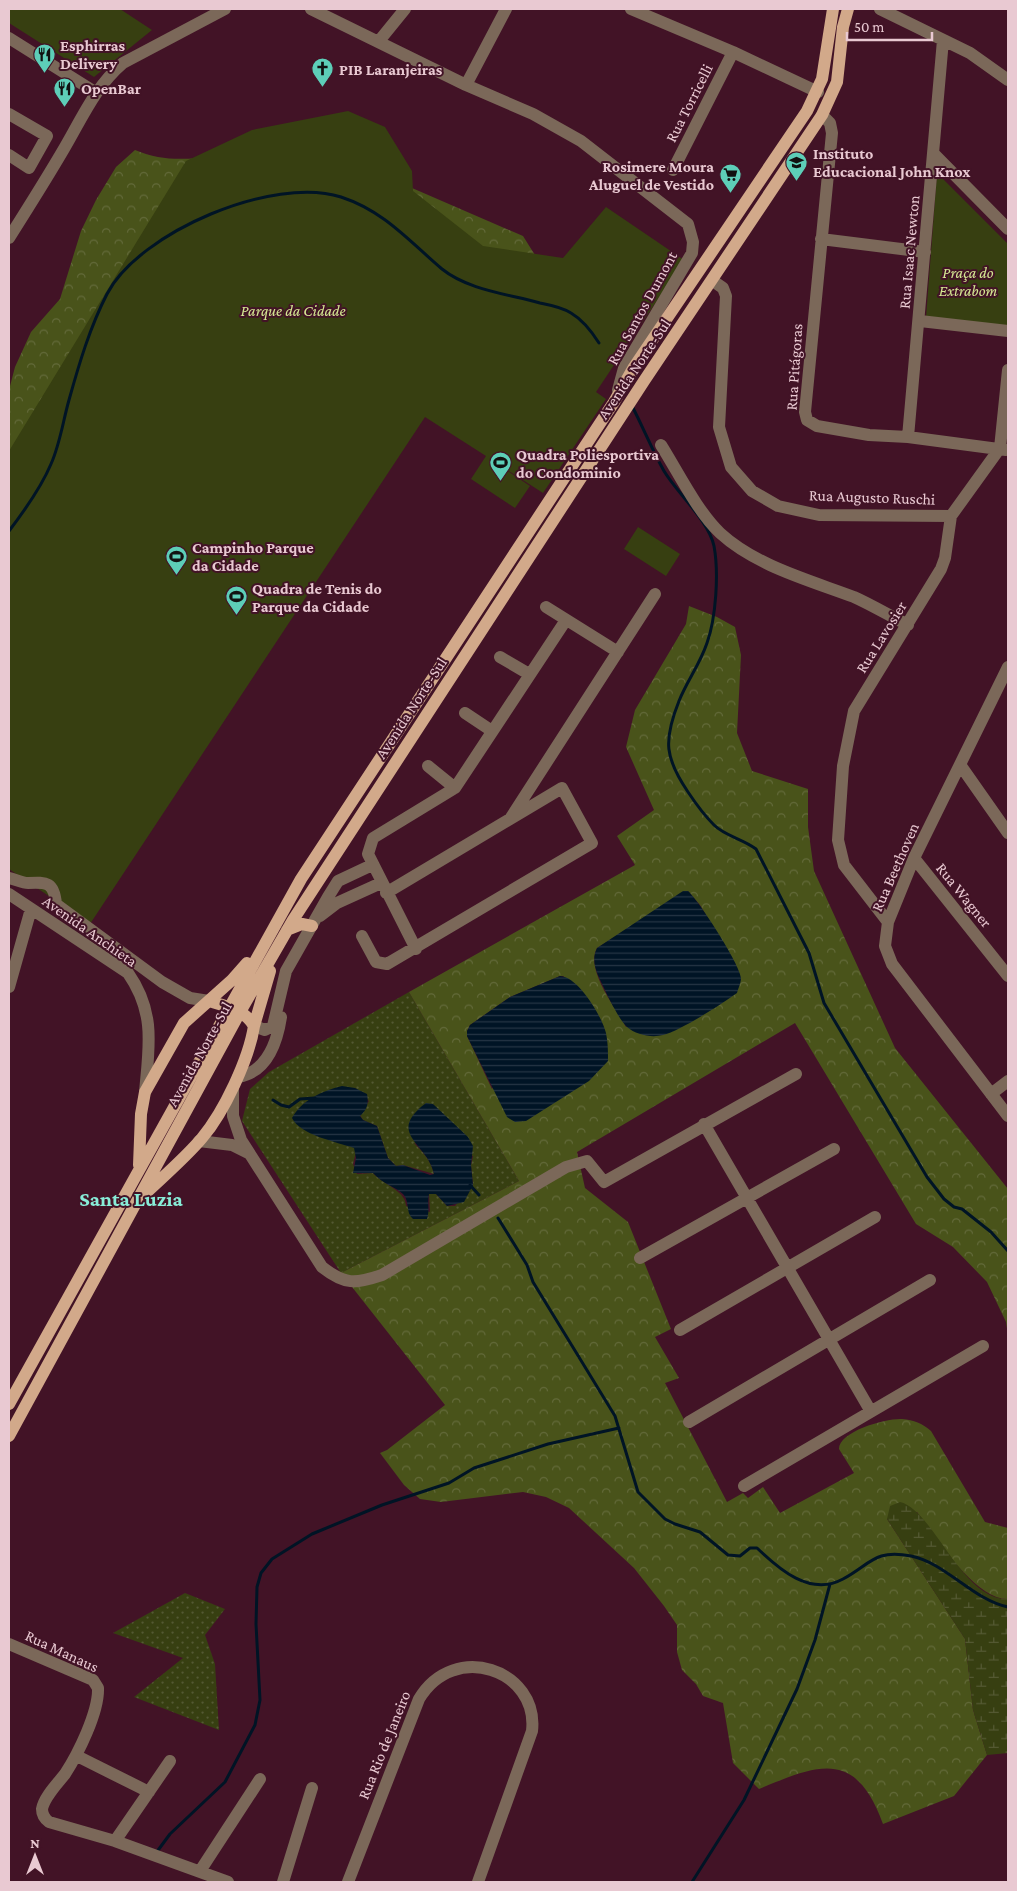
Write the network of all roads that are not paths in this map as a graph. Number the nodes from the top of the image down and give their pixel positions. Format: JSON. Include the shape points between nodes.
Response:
{"nodes":[{"id":1,"x":225,"y":9,"type":"edge"},
{"id":2,"x":311,"y":9,"type":"edge"},
{"id":3,"x":405,"y":9,"type":"edge"},
{"id":4,"x":506,"y":9,"type":"edge"},
{"id":5,"x":631,"y":9,"type":"edge"},
{"id":6,"x":833,"y":9,"type":"edge"},
{"id":7,"x":848,"y":9,"type":"edge"},
{"id":8,"x":880,"y":9,"type":"edge"},
{"id":9,"x":9,"y":38,"type":"edge"},
{"id":10,"x":379,"y":40,"type":"junction"},
{"id":11,"x":944,"y":40,"type":"junction"},
{"id":12,"x":733,"y":52,"type":"junction"},
{"id":13,"x":1008,"y":80,"type":"edge"},
{"id":14,"x":466,"y":85,"type":"junction"},
{"id":15,"x":95,"y":92,"type":"junction"},
{"id":16,"x":818,"y":92,"type":"junction"},
{"id":17,"x":9,"y":114,"type":"edge"},
{"id":18,"x":822,"y":115,"type":"junction"},
{"id":19,"x":47,"y":136,"type":"junction"},
{"id":20,"x":65,"y":146,"type":"junction"},
{"id":21,"x":9,"y":155,"type":"edge"},
{"id":22,"x":934,"y":155,"type":"junction"},
{"id":23,"x":30,"y":168,"type":"junction"},
{"id":24,"x":673,"y":170,"type":"dead end"},
{"id":25,"x":47,"y":177,"type":"junction"},
{"id":26,"x":1008,"y":229,"type":"edge"},
{"id":27,"x":9,"y":238,"type":"edge"},
{"id":28,"x":821,"y":239,"type":"junction"},
{"id":29,"x":925,"y":252,"type":"junction"},
{"id":30,"x":713,"y":281,"type":"junction"},
{"id":31,"x":920,"y":321,"type":"junction"},
{"id":32,"x":1008,"y":331,"type":"edge"},
{"id":33,"x":1008,"y":370,"type":"edge"},
{"id":34,"x":614,"y":402,"type":"junction"},
{"id":35,"x":908,"y":437,"type":"junction"},
{"id":36,"x":661,"y":444,"type":"dead end"},
{"id":37,"x":1004,"y":450,"type":"edge"},
{"id":38,"x":951,"y":516,"type":"junction"},
{"id":39,"x":655,"y":594,"type":"dead end"},
{"id":40,"x":546,"y":608,"type":"dead end"},
{"id":41,"x":566,"y":620,"type":"junction"},
{"id":42,"x":908,"y":625,"type":"junction"},
{"id":43,"x":618,"y":652,"type":"junction"},
{"id":44,"x":500,"y":657,"type":"dead end"},
{"id":45,"x":1008,"y":667,"type":"edge"},
{"id":46,"x":529,"y":674,"type":"junction"},
{"id":47,"x":465,"y":713,"type":"dead end"},
{"id":48,"x":492,"y":731,"type":"junction"},
{"id":49,"x":428,"y":766,"type":"dead end"},
{"id":50,"x":961,"y":766,"type":"junction"},
{"id":51,"x":531,"y":785,"type":"junction"},
{"id":52,"x":455,"y":788,"type":"junction"},
{"id":53,"x":545,"y":799,"type":"junction"},
{"id":54,"x":509,"y":821,"type":"junction"},
{"id":55,"x":1008,"y":833,"type":"edge"},
{"id":56,"x":914,"y":858,"type":"junction"},
{"id":57,"x":372,"y":864,"type":"junction"},
{"id":58,"x":326,"y":867,"type":"junction"},
{"id":59,"x":9,"y":878,"type":"edge"},
{"id":60,"x":338,"y":881,"type":"junction"},
{"id":61,"x":26,"y":883,"type":"junction"},
{"id":62,"x":384,"y":888,"type":"junction"},
{"id":63,"x":9,"y":894,"type":"edge"},
{"id":64,"x":349,"y":897,"type":"junction"},
{"id":65,"x":56,"y":904,"type":"junction"},
{"id":66,"x":32,"y":909,"type":"junction"},
{"id":67,"x":888,"y":922,"type":"junction"},
{"id":68,"x":313,"y":923,"type":"junction"},
{"id":69,"x":287,"y":930,"type":"junction"},
{"id":70,"x":362,"y":936,"type":"dead end"},
{"id":71,"x":262,"y":946,"type":"junction"},
{"id":72,"x":416,"y":949,"type":"junction"},
{"id":73,"x":274,"y":953,"type":"junction"},
{"id":74,"x":1008,"y":976,"type":"edge"},
{"id":75,"x":9,"y":987,"type":"edge"},
{"id":76,"x":209,"y":1001,"type":"junction"},
{"id":77,"x":229,"y":1006,"type":"junction"},
{"id":78,"x":279,"y":1008,"type":"junction"},
{"id":79,"x":240,"y":1012,"type":"junction"},
{"id":80,"x":254,"y":1026,"type":"junction"},
{"id":81,"x":796,"y":1074,"type":"dead end"},
{"id":82,"x":1008,"y":1081,"type":"edge"},
{"id":83,"x":236,"y":1082,"type":"junction"},
{"id":84,"x":145,"y":1092,"type":"junction"},
{"id":85,"x":991,"y":1094,"type":"junction"},
{"id":86,"x":141,"y":1114,"type":"junction"},
{"id":87,"x":1008,"y":1116,"type":"edge"},
{"id":88,"x":704,"y":1124,"type":"junction"},
{"id":89,"x":158,"y":1134,"type":"junction"},
{"id":90,"x":170,"y":1141,"type":"junction"},
{"id":91,"x":199,"y":1141,"type":"junction"},
{"id":92,"x":834,"y":1149,"type":"dead end"},
{"id":93,"x":252,"y":1155,"type":"junction"},
{"id":94,"x":139,"y":1170,"type":"junction"},
{"id":95,"x":747,"y":1198,"type":"junction"},
{"id":96,"x":138,"y":1201,"type":"junction"},
{"id":97,"x":875,"y":1217,"type":"dead end"},
{"id":98,"x":640,"y":1258,"type":"dead end"},
{"id":99,"x":787,"y":1268,"type":"junction"},
{"id":100,"x":930,"y":1280,"type":"dead end"},
{"id":101,"x":680,"y":1330,"type":"dead end"},
{"id":102,"x":829,"y":1340,"type":"junction"},
{"id":103,"x":982,"y":1346,"type":"dead end"},
{"id":104,"x":9,"y":1404,"type":"edge"},
{"id":105,"x":870,"y":1410,"type":"junction"},
{"id":106,"x":689,"y":1422,"type":"dead end"},
{"id":107,"x":9,"y":1436,"type":"edge"},
{"id":108,"x":744,"y":1486,"type":"dead end"},
{"id":109,"x":9,"y":1644,"type":"edge"},
{"id":110,"x":76,"y":1756,"type":"junction"},
{"id":111,"x":170,"y":1761,"type":"dead end"},
{"id":112,"x":260,"y":1779,"type":"dead end"},
{"id":113,"x":312,"y":1788,"type":"dead end"},
{"id":114,"x":149,"y":1792,"type":"junction"},
{"id":115,"x":115,"y":1840,"type":"junction"},
{"id":116,"x":200,"y":1871,"type":"junction"},
{"id":117,"x":228,"y":1882,"type":"edge"},
{"id":118,"x":283,"y":1882,"type":"edge"},
{"id":119,"x":348,"y":1882,"type":"edge"},
{"id":120,"x":478,"y":1882,"type":"edge"}],
"edges":[{"from":1,"to":15,"type":"street","via":[[124,63]]},
{"from":2,"to":10,"type":"street","name":"Rua Santos Dumont"},
{"from":3,"to":10,"type":"street"},
{"from":4,"to":14,"type":"street"},
{"from":5,"to":12,"type":"street"},
{"from":6,"to":16,"type":"main road","name":"Avenida Norte-Sul","via":[[825,70]]},
{"from":7,"to":18,"type":"main road","name":"Avenida Norte-Sul","via":[[837,82]]},
{"from":8,"to":11,"type":"street"},
{"from":9,"to":15,"type":"street"},
{"from":10,"to":14,"type":"street","name":"Rua Santos Dumont"},
{"from":11,"to":13,"type":"street","via":[[970,53]]},
{"from":11,"to":22,"type":"street","name":"Rua Isaac Newton"},
{"from":12,"to":16,"type":"street"},
{"from":12,"to":24,"type":"street","name":"Rua Torricelli"},
{"from":14,"to":34,"type":"street","name":"Rua Santos Dumont","via":[[533,114],[580,141],[688,224],[692,253],[624,368]]},
{"from":15,"to":20,"type":"street"},
{"from":16,"to":34,"type":"main road","name":"Avenida Norte-Sul","via":[[634,367]]},
{"from":17,"to":19,"type":"street"},
{"from":18,"to":28,"type":"street","name":"Rua Pitágoras","via":[[828,120],[832,133]]},
{"from":18,"to":30,"type":"main road","name":"Avenida Norte-Sul"},
{"from":19,"to":20,"type":"street"},
{"from":19,"to":23,"type":"street"},
{"from":20,"to":25,"type":"street"},
{"from":21,"to":23,"type":"street"},
{"from":22,"to":26,"type":"street"},
{"from":22,"to":29,"type":"street","name":"Rua Isaac Newton"},
{"from":23,"to":25,"type":"street"},
{"from":25,"to":27,"type":"street"},
{"from":28,"to":29,"type":"street"},
{"from":28,"to":35,"type":"street","name":"Rua Pitágoras","via":[[805,412],[807,420],[817,426],[860,434]]},
{"from":29,"to":31,"type":"street","name":"Rua Isaac Newton"},
{"from":30,"to":38,"type":"street","name":"Rua Augusto Ruschi","via":[[723,288],[726,296],[719,427],[731,468],[752,491],[778,506],[819,515]]},
{"from":30,"to":58,"type":"main road","name":"Avenida Norte-Sul"},
{"from":31,"to":32,"type":"street"},
{"from":31,"to":35,"type":"street","name":"Rua Isaac Newton"},
{"from":33,"to":37,"type":"street","name":"Rua Lavosier"},
{"from":34,"to":71,"type":"main road","name":"Avenida Norte-Sul","via":[[322,847]]},
{"from":35,"to":37,"type":"street","name":"Rua Pitágoras"},
{"from":36,"to":42,"type":"street","via":[[702,511],[719,532],[739,548],[812,582],[856,598]]},
{"from":37,"to":38,"type":"street","name":"Rua Lavosier"},
{"from":38,"to":42,"type":"street","name":"Rua Lavosier","via":[[945,558]]},
{"from":39,"to":43,"type":"street"},
{"from":40,"to":41,"type":"street"},
{"from":41,"to":43,"type":"street"},
{"from":41,"to":46,"type":"street"},
{"from":42,"to":67,"type":"street","name":"Rua Lavosier","via":[[854,711],[847,740],[838,840],[844,865]]},
{"from":43,"to":51,"type":"street"},
{"from":44,"to":46,"type":"street"},
{"from":45,"to":50,"type":"street","name":"Rua Beethoven"},
{"from":46,"to":48,"type":"street"},
{"from":47,"to":48,"type":"street"},
{"from":48,"to":52,"type":"street"},
{"from":49,"to":52,"type":"street"},
{"from":50,"to":55,"type":"street"},
{"from":50,"to":56,"type":"street","name":"Rua Beethoven"},
{"from":51,"to":53,"type":"street"},
{"from":51,"to":54,"type":"street"},
{"from":52,"to":57,"type":"street","via":[[373,838],[368,852]]},
{"from":53,"to":54,"type":"street"},
{"from":53,"to":72,"type":"street","via":[[562,788],[592,843]]},
{"from":54,"to":62,"type":"street"},
{"from":56,"to":67,"type":"street","name":"Rua Beethoven"},
{"from":56,"to":74,"type":"street","name":"Rua Wagner"},
{"from":57,"to":60,"type":"street"},
{"from":57,"to":62,"type":"street"},
{"from":58,"to":60,"type":"street"},
{"from":58,"to":69,"type":"main road","name":"Avenida Norte-Sul"},
{"from":59,"to":61,"type":"street","name":"Avenida Anchieta"},
{"from":60,"to":64,"type":"street"},
{"from":60,"to":68,"type":"street"},
{"from":61,"to":65,"type":"street","name":"Avenida Anchieta","via":[[37,881],[50,885]]},
{"from":61,"to":66,"type":"street","via":[[23,890]]},
{"from":62,"to":64,"type":"street"},
{"from":62,"to":72,"type":"street"},
{"from":63,"to":66,"type":"street","name":"Avenida Anchieta"},
{"from":64,"to":68,"type":"street"},
{"from":65,"to":66,"type":"street","via":[[48,911]]},
{"from":65,"to":76,"type":"street","name":"Avenida Anchieta","via":[[162,982],[190,998]]},
{"from":66,"to":75,"type":"street"},
{"from":66,"to":84,"type":"street","name":"Avenida Anchieta","via":[[128,974],[134,983],[149,1026]]},
{"from":67,"to":85,"type":"street","name":"Rua Beethoven","via":[[885,946],[892,964]]},
{"from":68,"to":69,"type":"main road"},
{"from":68,"to":78,"type":"street","via":[[286,971]]},
{"from":69,"to":73,"type":"main road","name":"Avenida Norte-Sul"},
{"from":70,"to":72,"type":"street","via":[[376,962],[382,965]]},
{"from":71,"to":76,"type":"main road"},
{"from":71,"to":77,"type":"main road","name":"Avenida Norte-Sul"},
{"from":73,"to":79,"type":"main road","name":"Avenida Norte-Sul"},
{"from":73,"to":80,"type":"main road"},
{"from":76,"to":77,"type":"main road"},
{"from":76,"to":84,"type":"main road","via":[[184,1023]]},
{"from":77,"to":79,"type":"main road"},
{"from":77,"to":89,"type":"main road","name":"Avenida Norte-Sul"},
{"from":78,"to":80,"type":"street","via":[[276,1022],[270,1028]]},
{"from":78,"to":83,"type":"street","via":[[278,1035],[270,1054],[255,1072]]},
{"from":79,"to":80,"type":"main road"},
{"from":79,"to":90,"type":"main road","name":"Avenida Norte-Sul"},
{"from":80,"to":83,"type":"main road","via":[[249,1051]]},
{"from":81,"to":88,"type":"street"},
{"from":82,"to":85,"type":"street"},
{"from":83,"to":91,"type":"main road"},
{"from":83,"to":93,"type":"street","via":[[233,1116],[241,1140]]},
{"from":84,"to":86,"type":"main road"},
{"from":85,"to":87,"type":"street","name":"Rua Beethoven"},
{"from":86,"to":89,"type":"main road","via":[[146,1125]]},
{"from":86,"to":94,"type":"main road"},
{"from":88,"to":93,"type":"street","via":[[604,1182],[587,1160],[566,1167],[382,1274],[352,1283],[336,1278],[322,1267]]},
{"from":88,"to":95,"type":"street"},
{"from":89,"to":90,"type":"main road"},
{"from":89,"to":94,"type":"main road","name":"Avenida Norte-Sul"},
{"from":90,"to":91,"type":"main road","via":[[186,1146]]},
{"from":90,"to":96,"type":"main road","name":"Avenida Norte-Sul"},
{"from":91,"to":93,"type":"street","via":[[232,1145]]},
{"from":91,"to":96,"type":"main road"},
{"from":92,"to":95,"type":"street"},
{"from":94,"to":104,"type":"main road","name":"Avenida Norte-Sul"},
{"from":95,"to":98,"type":"street"},
{"from":95,"to":99,"type":"street"},
{"from":96,"to":107,"type":"main road","name":"Avenida Norte-Sul"},
{"from":97,"to":99,"type":"street"},
{"from":99,"to":101,"type":"street"},
{"from":99,"to":102,"type":"street"},
{"from":100,"to":102,"type":"street"},
{"from":102,"to":105,"type":"street"},
{"from":102,"to":106,"type":"street"},
{"from":103,"to":105,"type":"street"},
{"from":105,"to":108,"type":"street"},
{"from":109,"to":110,"type":"street","name":"Rua Manaus","via":[[97,1684],[96,1706]]},
{"from":110,"to":114,"type":"street"},
{"from":110,"to":115,"type":"street","name":"Rua Manaus","via":[[44,1804],[42,1814],[49,1822]]},
{"from":111,"to":114,"type":"street"},
{"from":112,"to":116,"type":"street"},
{"from":113,"to":118,"type":"street"},
{"from":114,"to":115,"type":"street"},
{"from":115,"to":116,"type":"street"},
{"from":116,"to":117,"type":"street"},
{"from":119,"to":120,"type":"street","name":"Rua Rio de Janeiro","via":[[419,1699],[428,1685],[440,1676],[467,1666],[502,1674],[520,1690],[534,1717],[532,1731]]}]}
